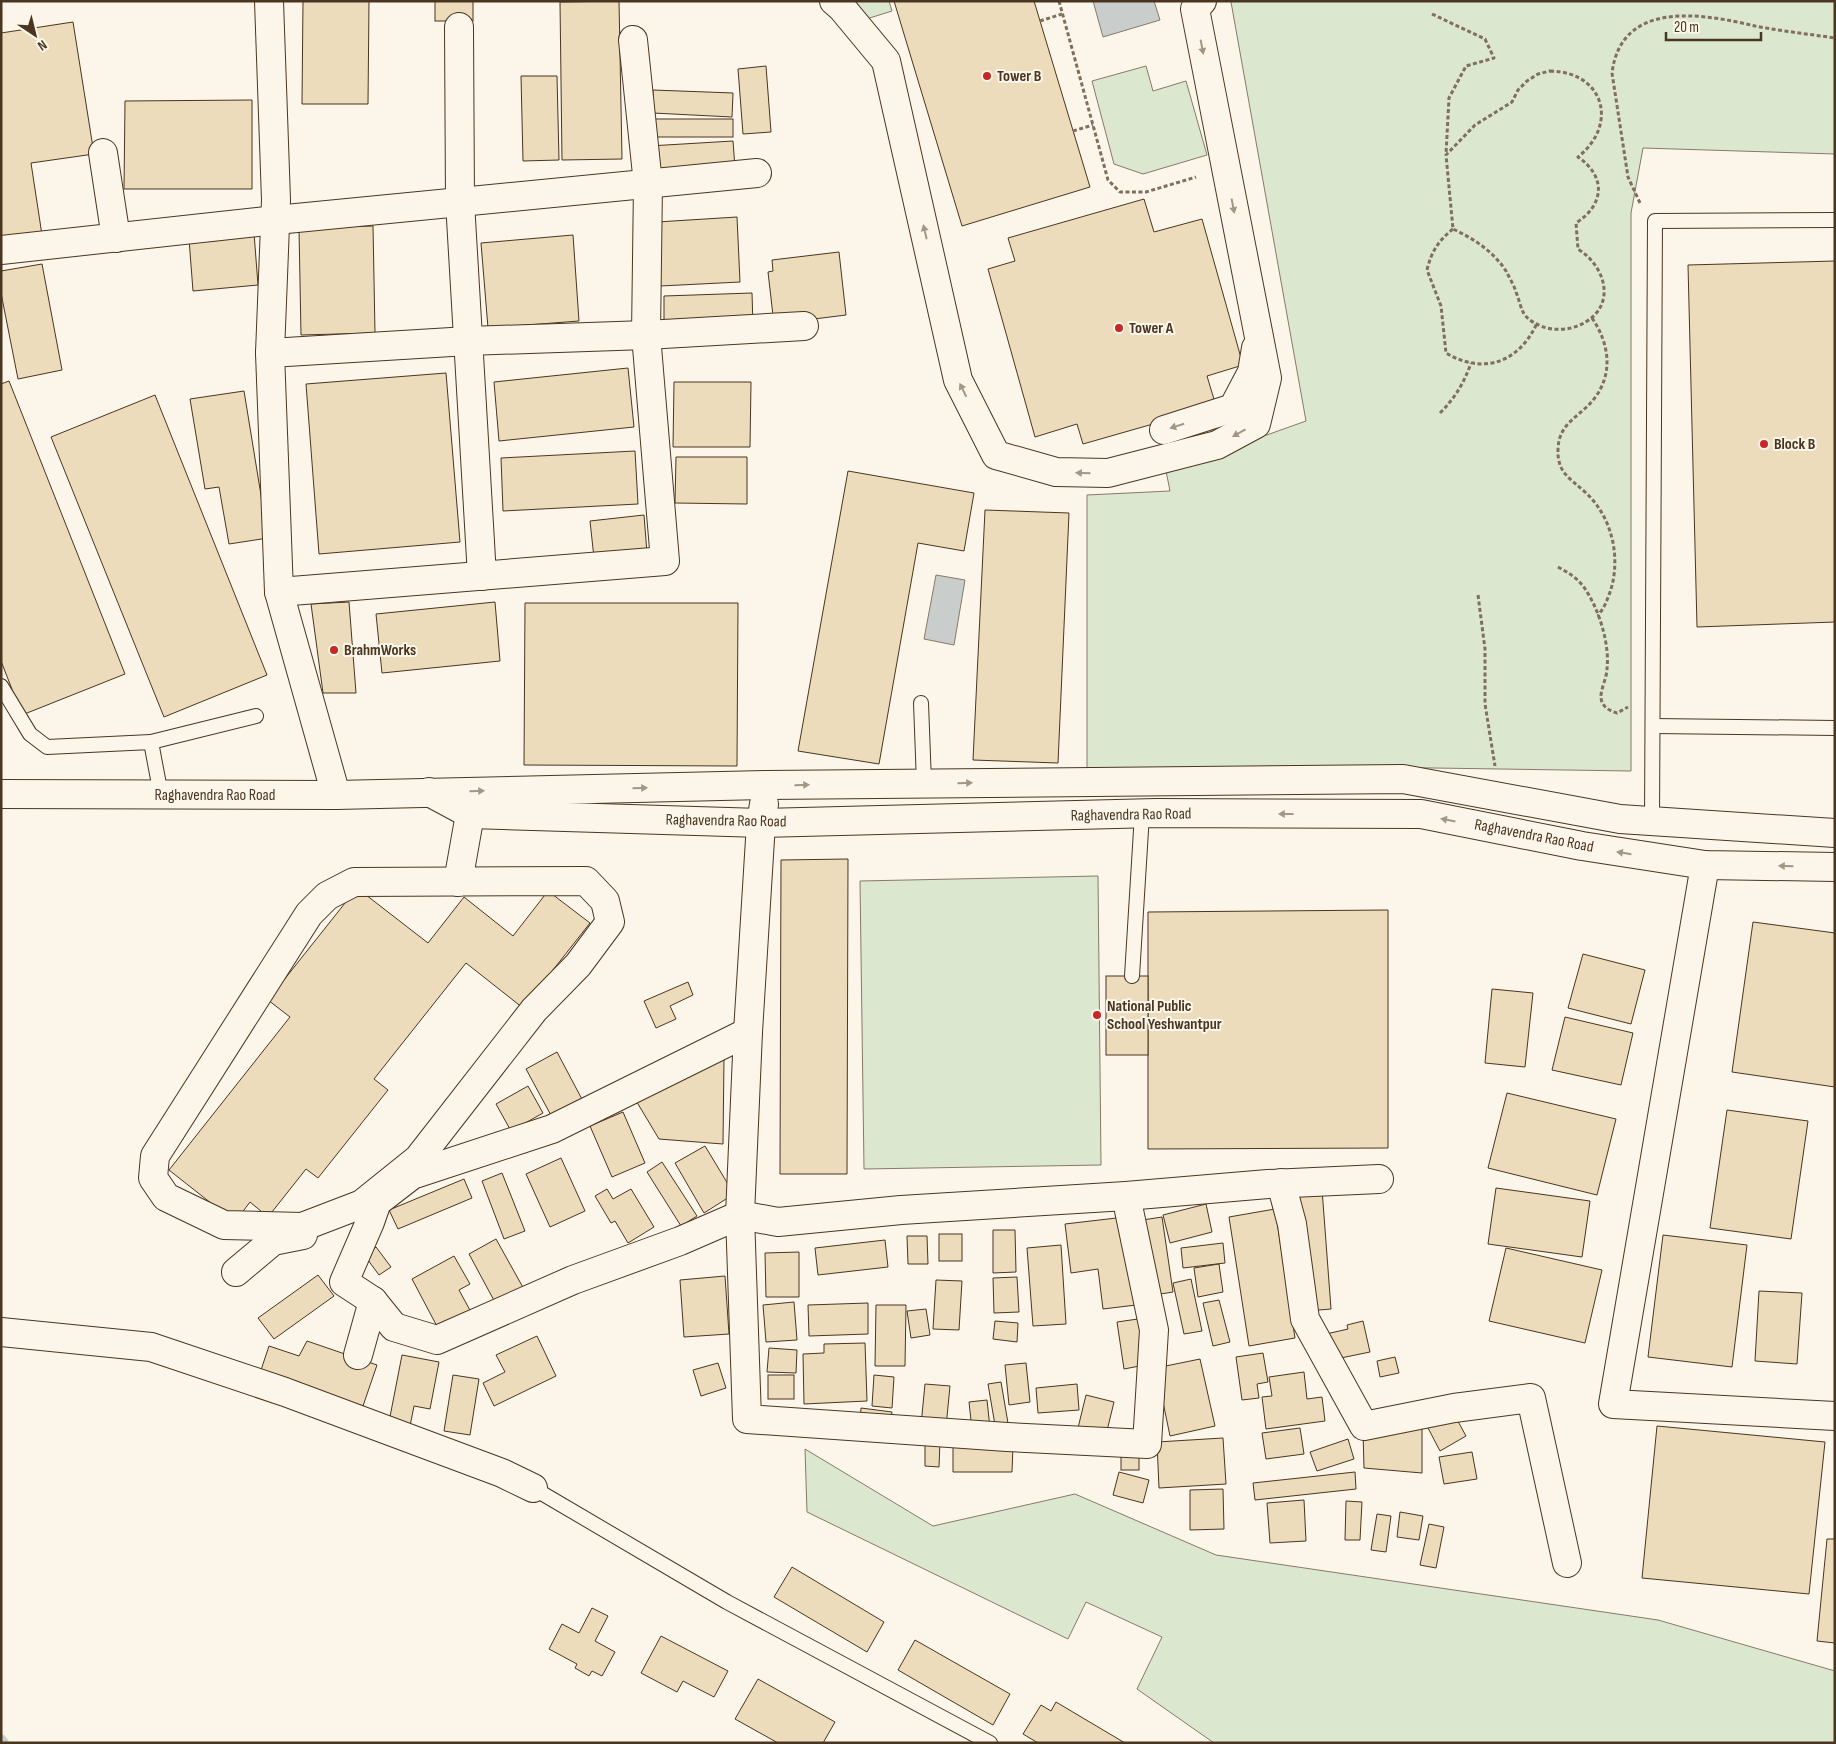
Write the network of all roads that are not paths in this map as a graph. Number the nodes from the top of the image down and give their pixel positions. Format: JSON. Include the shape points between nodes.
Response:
{"nodes":[{"id":1,"x":269,"y":1,"type":"edge"},
{"id":2,"x":834,"y":1,"type":"edge"},
{"id":3,"x":1202,"y":1,"type":"edge"},
{"id":4,"x":459,"y":28,"type":"dead end"},
{"id":5,"x":632,"y":40,"type":"dead end"},
{"id":6,"x":103,"y":153,"type":"dead end"},
{"id":7,"x":758,"y":173,"type":"dead end"},
{"id":8,"x":648,"y":184,"type":"junction"},
{"id":9,"x":460,"y":202,"type":"junction"},
{"id":10,"x":276,"y":220,"type":"junction"},
{"id":11,"x":1835,"y":220,"type":"edge"},
{"id":12,"x":116,"y":238,"type":"junction"},
{"id":13,"x":1,"y":250,"type":"edge"},
{"id":14,"x":804,"y":326,"type":"dead end"},
{"id":15,"x":646,"y":335,"type":"junction"},
{"id":16,"x":1259,"y":336,"type":"junction"},
{"id":17,"x":468,"y":341,"type":"junction"},
{"id":18,"x":270,"y":353,"type":"junction"},
{"id":19,"x":1164,"y":430,"type":"dead end"},
{"id":20,"x":482,"y":576,"type":"junction"},
{"id":21,"x":279,"y":592,"type":"junction"},
{"id":22,"x":1,"y":686,"type":"edge"},
{"id":23,"x":921,"y":703,"type":"dead end"},
{"id":24,"x":256,"y":716,"type":"dead end"},
{"id":25,"x":1653,"y":726,"type":"junction"},
{"id":26,"x":1835,"y":728,"type":"edge"},
{"id":27,"x":151,"y":742,"type":"junction"},
{"id":28,"x":924,"y":783,"type":"junction"},
{"id":29,"x":766,"y":786,"type":"junction"},
{"id":30,"x":428,"y":792,"type":"junction"},
{"id":31,"x":1,"y":794,"type":"edge"},
{"id":32,"x":161,"y":794,"type":"junction"},
{"id":33,"x":336,"y":795,"type":"junction"},
{"id":34,"x":470,"y":814,"type":"junction"},
{"id":35,"x":1142,"y":814,"type":"junction"},
{"id":36,"x":1652,"y":821,"type":"junction"},
{"id":37,"x":761,"y":823,"type":"junction"},
{"id":38,"x":1835,"y":833,"type":"edge"},
{"id":39,"x":1705,"y":865,"type":"junction"},
{"id":40,"x":1835,"y":867,"type":"edge"},
{"id":41,"x":458,"y":882,"type":"junction"},
{"id":42,"x":1132,"y":976,"type":"dead end"},
{"id":43,"x":748,"y":1032,"type":"junction"},
{"id":44,"x":1379,"y":1180,"type":"dead end"},
{"id":45,"x":1281,"y":1183,"type":"junction"},
{"id":46,"x":1126,"y":1196,"type":"junction"},
{"id":47,"x":740,"y":1215,"type":"junction"},
{"id":48,"x":370,"y":1222,"type":"junction"},
{"id":49,"x":236,"y":1272,"type":"dead end"},
{"id":50,"x":373,"y":1301,"type":"junction"},
{"id":51,"x":1,"y":1332,"type":"edge"},
{"id":52,"x":358,"y":1355,"type":"dead end"},
{"id":53,"x":1835,"y":1416,"type":"edge"},
{"id":54,"x":533,"y":1488,"type":"joint"},
{"id":55,"x":1566,"y":1563,"type":"dead end"},
{"id":56,"x":990,"y":1743,"type":"edge"}],
"edges":[{"from":1,"to":10,"type":"street"},
{"from":16,"to":2,"type":"street","one_way":true,"via":[[1267,378],[1256,424],[1217,445],[1108,473],[1056,472],[996,455],[958,380],[886,61]]},
{"from":3,"to":16,"type":"street","one_way":true,"via":[[1195,9]]},
{"from":4,"to":9,"type":"street"},
{"from":5,"to":8,"type":"street"},
{"from":6,"to":12,"type":"street"},
{"from":7,"to":8,"type":"street"},
{"from":8,"to":9,"type":"street"},
{"from":8,"to":15,"type":"street"},
{"from":9,"to":10,"type":"street"},
{"from":9,"to":17,"type":"street"},
{"from":10,"to":12,"type":"street"},
{"from":10,"to":18,"type":"street"},
{"from":11,"to":25,"type":"lane","via":[[1655,221]]},
{"from":12,"to":13,"type":"street"},
{"from":14,"to":15,"type":"street"},
{"from":15,"to":17,"type":"street"},
{"from":15,"to":20,"type":"street","via":[[665,561]]},
{"from":16,"to":19,"type":"street","one_way":true,"via":[[1252,372],[1233,408]]},
{"from":17,"to":18,"type":"street"},
{"from":17,"to":20,"type":"street"},
{"from":18,"to":21,"type":"street"},
{"from":20,"to":21,"type":"street"},
{"from":21,"to":33,"type":"street"},
{"from":22,"to":27,"type":"lane","via":[[30,734],[47,747]]},
{"from":23,"to":28,"type":"lane"},
{"from":24,"to":27,"type":"lane"},
{"from":25,"to":26,"type":"lane"},
{"from":25,"to":36,"type":"lane"},
{"from":27,"to":32,"type":"lane"},
{"from":29,"to":28,"type":"street","name":"Raghavendra Rao Road","one_way":true},
{"from":28,"to":36,"type":"street","name":"Raghavendra Rao Road","one_way":true,"via":[[1403,779]]},
{"from":30,"to":29,"type":"street","name":"Raghavendra Rao Road","one_way":true},
{"from":29,"to":37,"type":"street"},
{"from":30,"to":33,"type":"street","name":"Raghavendra Rao Road"},
{"from":30,"to":34,"type":"street","name":"Raghavendra Rao Road"},
{"from":31,"to":32,"type":"street","name":"Raghavendra Rao Road"},
{"from":32,"to":33,"type":"street","name":"Raghavendra Rao Road"},
{"from":34,"to":37,"type":"street","name":"Raghavendra Rao Road"},
{"from":34,"to":41,"type":"street"},
{"from":35,"to":37,"type":"street","name":"Raghavendra Rao Road"},
{"from":39,"to":35,"type":"street","name":"Raghavendra Rao Road","one_way":true,"via":[[1582,846],[1421,814]]},
{"from":35,"to":42,"type":"lane"},
{"from":36,"to":38,"type":"street","name":"Raghavendra Rao Road"},
{"from":37,"to":43,"type":"street"},
{"from":40,"to":39,"type":"street","name":"Raghavendra Rao Road","one_way":true},
{"from":39,"to":53,"type":"street","via":[[1613,1404]]},
{"from":41,"to":41,"type":"street","via":[[354,882],[327,896],[309,914],[155,1156],[153,1178],[166,1197],[224,1225],[302,1228],[362,1204],[418,1160],[534,1010],[578,965],[610,922],[605,901],[586,881]]},
{"from":43,"to":47,"type":"street"},
{"from":43,"to":48,"type":"street","via":[[552,1129],[412,1175],[377,1202]]},
{"from":44,"to":45,"type":"street"},
{"from":45,"to":46,"type":"street"},
{"from":45,"to":55,"type":"street","via":[[1292,1224],[1305,1319],[1364,1426],[1454,1408],[1530,1398]]},
{"from":46,"to":47,"type":"street","via":[[901,1210],[778,1222]]},
{"from":46,"to":47,"type":"street","via":[[1154,1330],[1147,1444],[747,1419]]},
{"from":47,"to":50,"type":"street","via":[[573,1280],[438,1340],[394,1327]]},
{"from":48,"to":49,"type":"street","via":[[273,1241]]},
{"from":48,"to":50,"type":"street","via":[[344,1282]]},
{"from":50,"to":52,"type":"street"},
{"from":51,"to":54,"type":"street","via":[[151,1347],[285,1392],[502,1473]]},
{"from":54,"to":56,"type":"lane","via":[[727,1602]]}]}
